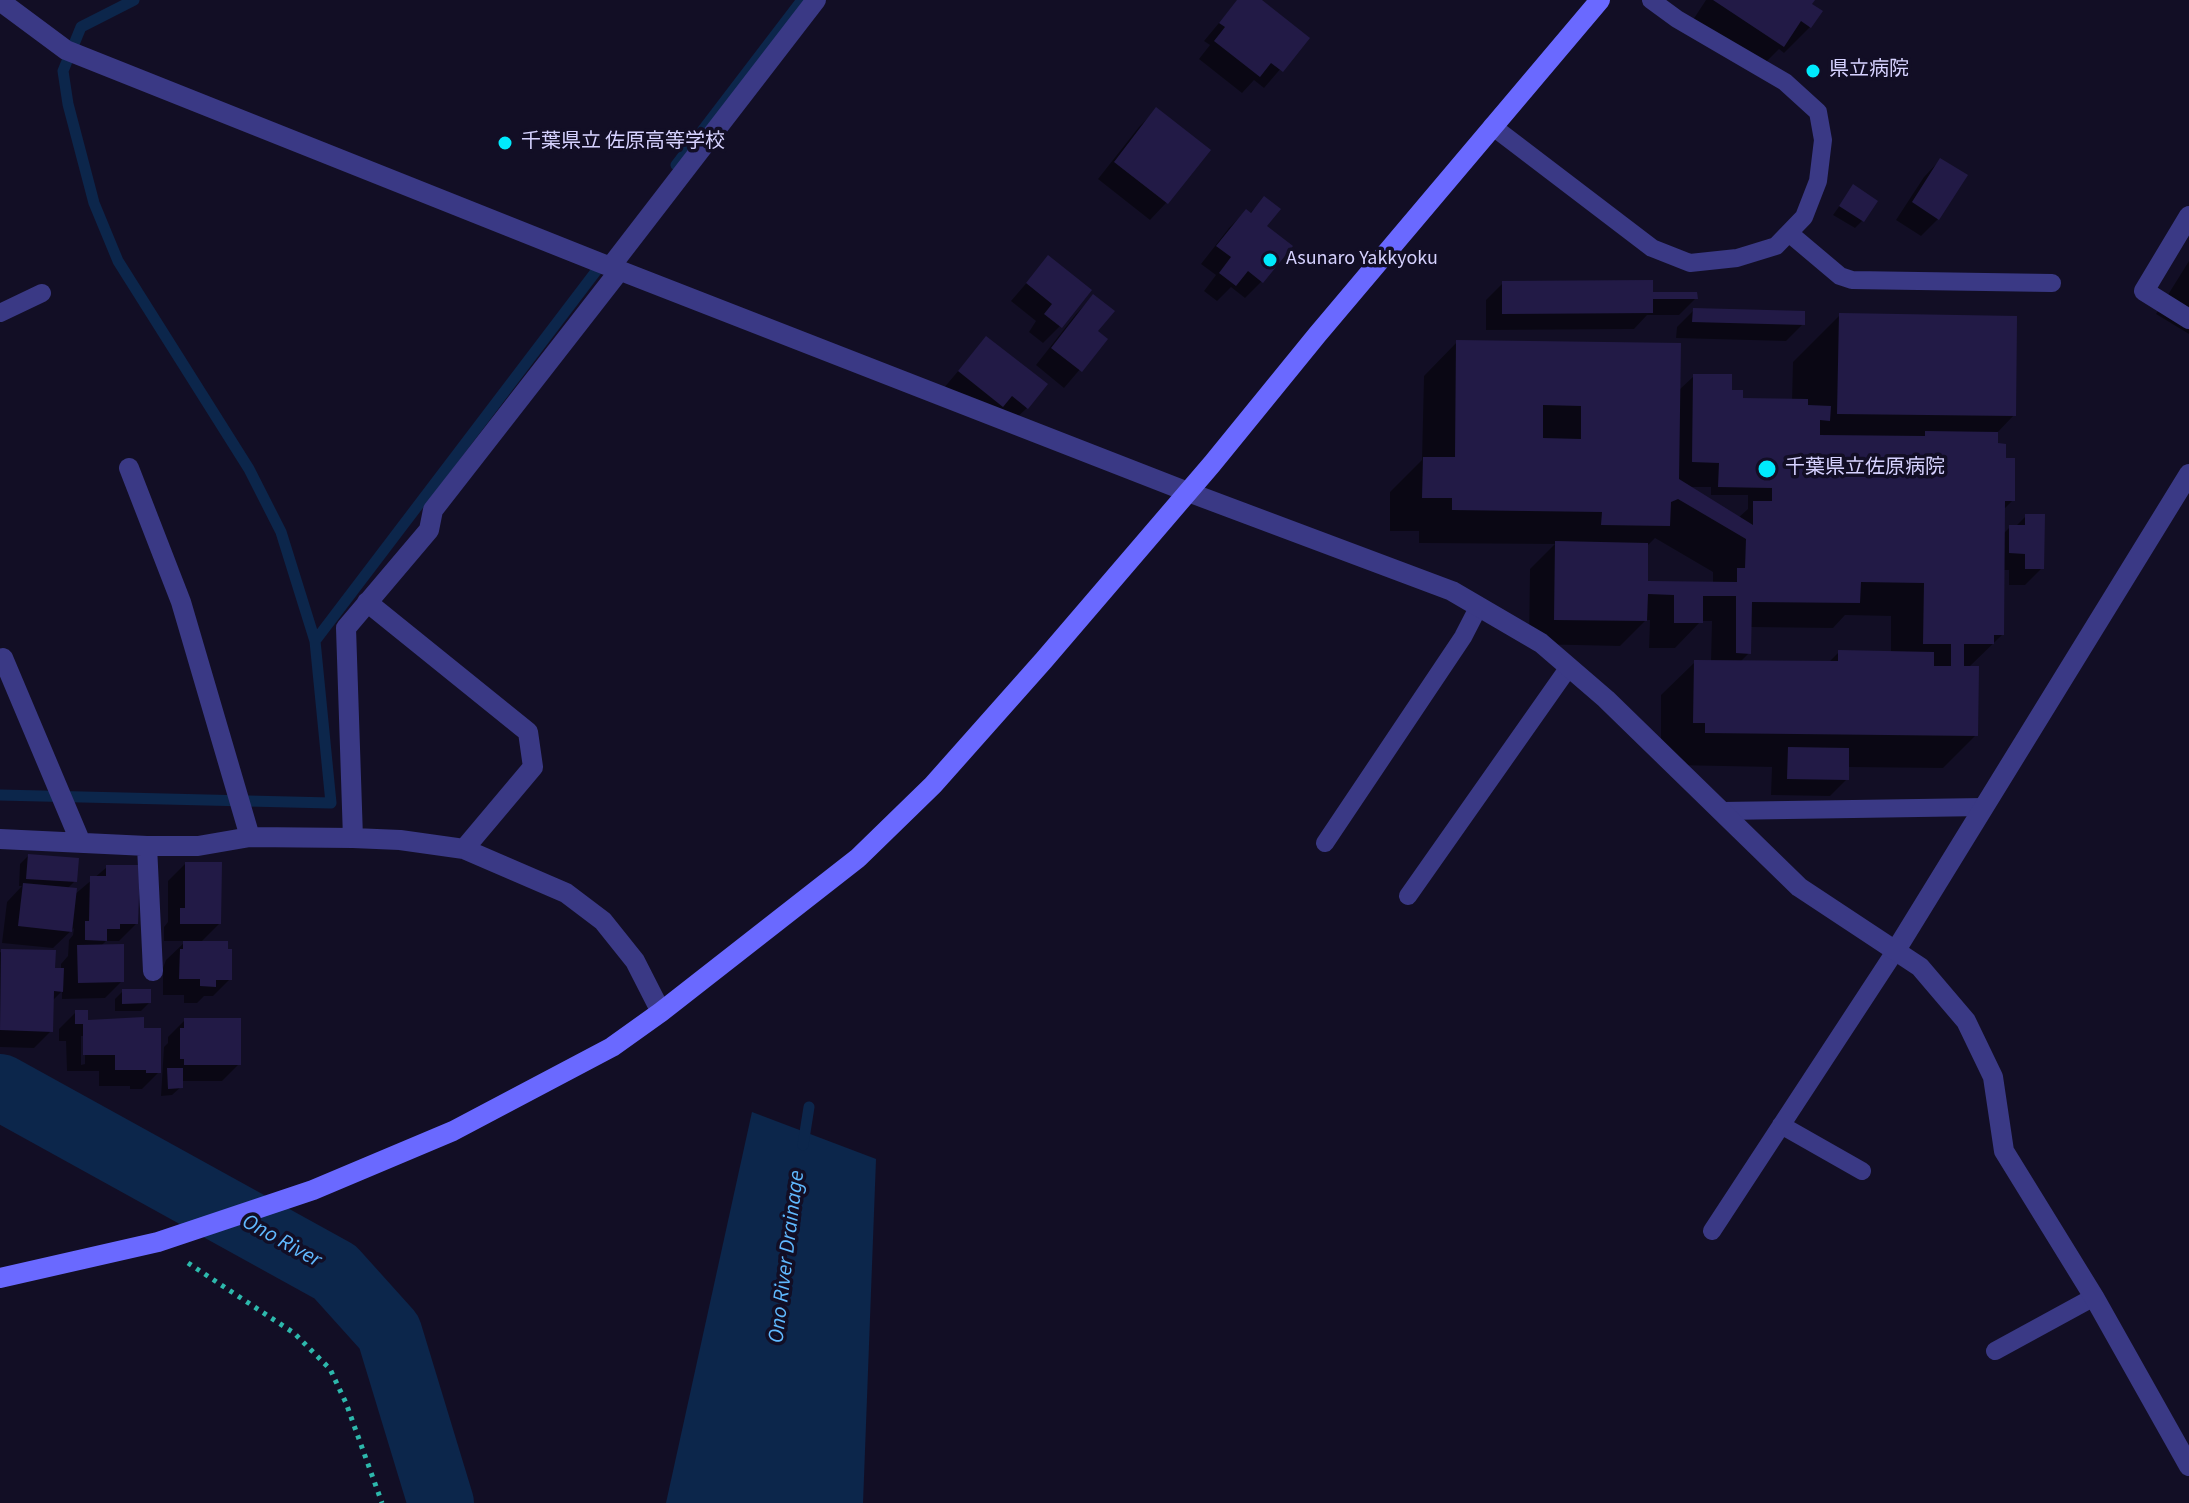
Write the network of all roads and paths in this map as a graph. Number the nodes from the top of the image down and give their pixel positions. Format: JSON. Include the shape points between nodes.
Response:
{"nodes":[{"id":1,"x":816,"y":0,"type":"edge"},
{"id":2,"x":1600,"y":0,"type":"edge"},
{"id":3,"x":1651,"y":0,"type":"edge"},
{"id":4,"x":0,"y":1,"type":"edge"},
{"id":5,"x":1492,"y":126,"type":"junction"},
{"id":6,"x":2189,"y":216,"type":"edge"},
{"id":7,"x":1789,"y":233,"type":"junction"},
{"id":8,"x":609,"y":266,"type":"junction"},
{"id":9,"x":2052,"y":283,"type":"dead end"},
{"id":10,"x":42,"y":293,"type":"dead end"},
{"id":11,"x":0,"y":313,"type":"edge"},
{"id":12,"x":2189,"y":319,"type":"edge"},
{"id":13,"x":129,"y":468,"type":"dead end"},
{"id":14,"x":2189,"y":474,"type":"edge"},
{"id":15,"x":1188,"y":492,"type":"junction"},
{"id":16,"x":367,"y":602,"type":"junction"},
{"id":17,"x":1479,"y":606,"type":"junction"},
{"id":18,"x":0,"y":660,"type":"edge"},
{"id":19,"x":1569,"y":667,"type":"junction"},
{"id":20,"x":1984,"y":807,"type":"junction"},
{"id":21,"x":1722,"y":811,"type":"junction"},
{"id":22,"x":250,"y":837,"type":"junction"},
{"id":23,"x":353,"y":838,"type":"junction"},
{"id":24,"x":0,"y":839,"type":"edge"},
{"id":25,"x":81,"y":843,"type":"junction"},
{"id":26,"x":1325,"y":843,"type":"dead end"},
{"id":27,"x":147,"y":846,"type":"junction"},
{"id":28,"x":464,"y":849,"type":"junction"},
{"id":29,"x":1408,"y":896,"type":"dead end"},
{"id":30,"x":1896,"y":950,"type":"junction"},
{"id":31,"x":153,"y":971,"type":"dead end"},
{"id":32,"x":661,"y":1012,"type":"junction"},
{"id":33,"x":1781,"y":1125,"type":"junction"},
{"id":34,"x":1862,"y":1171,"type":"dead end"},
{"id":35,"x":1712,"y":1231,"type":"dead end"},
{"id":36,"x":158,"y":1242,"type":"junction"},
{"id":37,"x":0,"y":1278,"type":"edge"},
{"id":38,"x":2094,"y":1297,"type":"junction"},
{"id":39,"x":1995,"y":1351,"type":"dead end"},
{"id":40,"x":2189,"y":1466,"type":"edge"},
{"id":41,"x":382,"y":1503,"type":"edge"}],
"edges":[{"from":1,"to":8,"type":"street"},
{"from":2,"to":5,"type":"street"},
{"from":3,"to":7,"type":"lane","via":[[1785,82],[1818,112],[1823,140],[1818,181],[1804,217]]},
{"from":4,"to":8,"type":"street","via":[[73,52]]},
{"from":5,"to":7,"type":"lane","via":[[1652,248],[1690,263],[1737,258],[1776,246]]},
{"from":5,"to":15,"type":"street"},
{"from":6,"to":12,"type":"street","via":[[2144,291]]},
{"from":7,"to":9,"type":"lane","via":[[1852,280]]},
{"from":8,"to":15,"type":"street"},
{"from":8,"to":16,"type":"street","via":[[433,510],[429,530]]},
{"from":10,"to":11,"type":"lane"},
{"from":13,"to":22,"type":"street","via":[[181,602]]},
{"from":14,"to":20,"type":"street"},
{"from":15,"to":17,"type":"street","via":[[1452,591]]},
{"from":15,"to":32,"type":"street","via":[[933,785],[858,858]]},
{"from":16,"to":23,"type":"street","via":[[346,628]]},
{"from":16,"to":28,"type":"street","via":[[528,732],[533,767]]},
{"from":17,"to":19,"type":"street","via":[[1541,643]]},
{"from":17,"to":26,"type":"lane"},
{"from":18,"to":25,"type":"street"},
{"from":19,"to":21,"type":"street"},
{"from":19,"to":29,"type":"lane"},
{"from":20,"to":21,"type":"lane"},
{"from":20,"to":30,"type":"street"},
{"from":21,"to":30,"type":"street","via":[[1799,887]]},
{"from":22,"to":23,"type":"street"},
{"from":22,"to":27,"type":"street","via":[[198,846]]},
{"from":23,"to":28,"type":"street"},
{"from":24,"to":25,"type":"street"},
{"from":25,"to":27,"type":"street"},
{"from":27,"to":31,"type":"street"},
{"from":28,"to":32,"type":"street","via":[[566,893],[603,921],[635,961]]},
{"from":30,"to":33,"type":"lane"},
{"from":30,"to":38,"type":"street","via":[[1920,967],[1966,1021],[1993,1077],[2004,1151]]},
{"from":32,"to":36,"type":"street","via":[[599,1054],[453,1131],[313,1190]]},
{"from":33,"to":34,"type":"lane"},
{"from":33,"to":35,"type":"lane"},
{"from":36,"to":37,"type":"street"},
{"from":36,"to":41,"type":"path","via":[[294,1333],[330,1369]]},
{"from":38,"to":39,"type":"lane"},
{"from":38,"to":40,"type":"street"}]}
